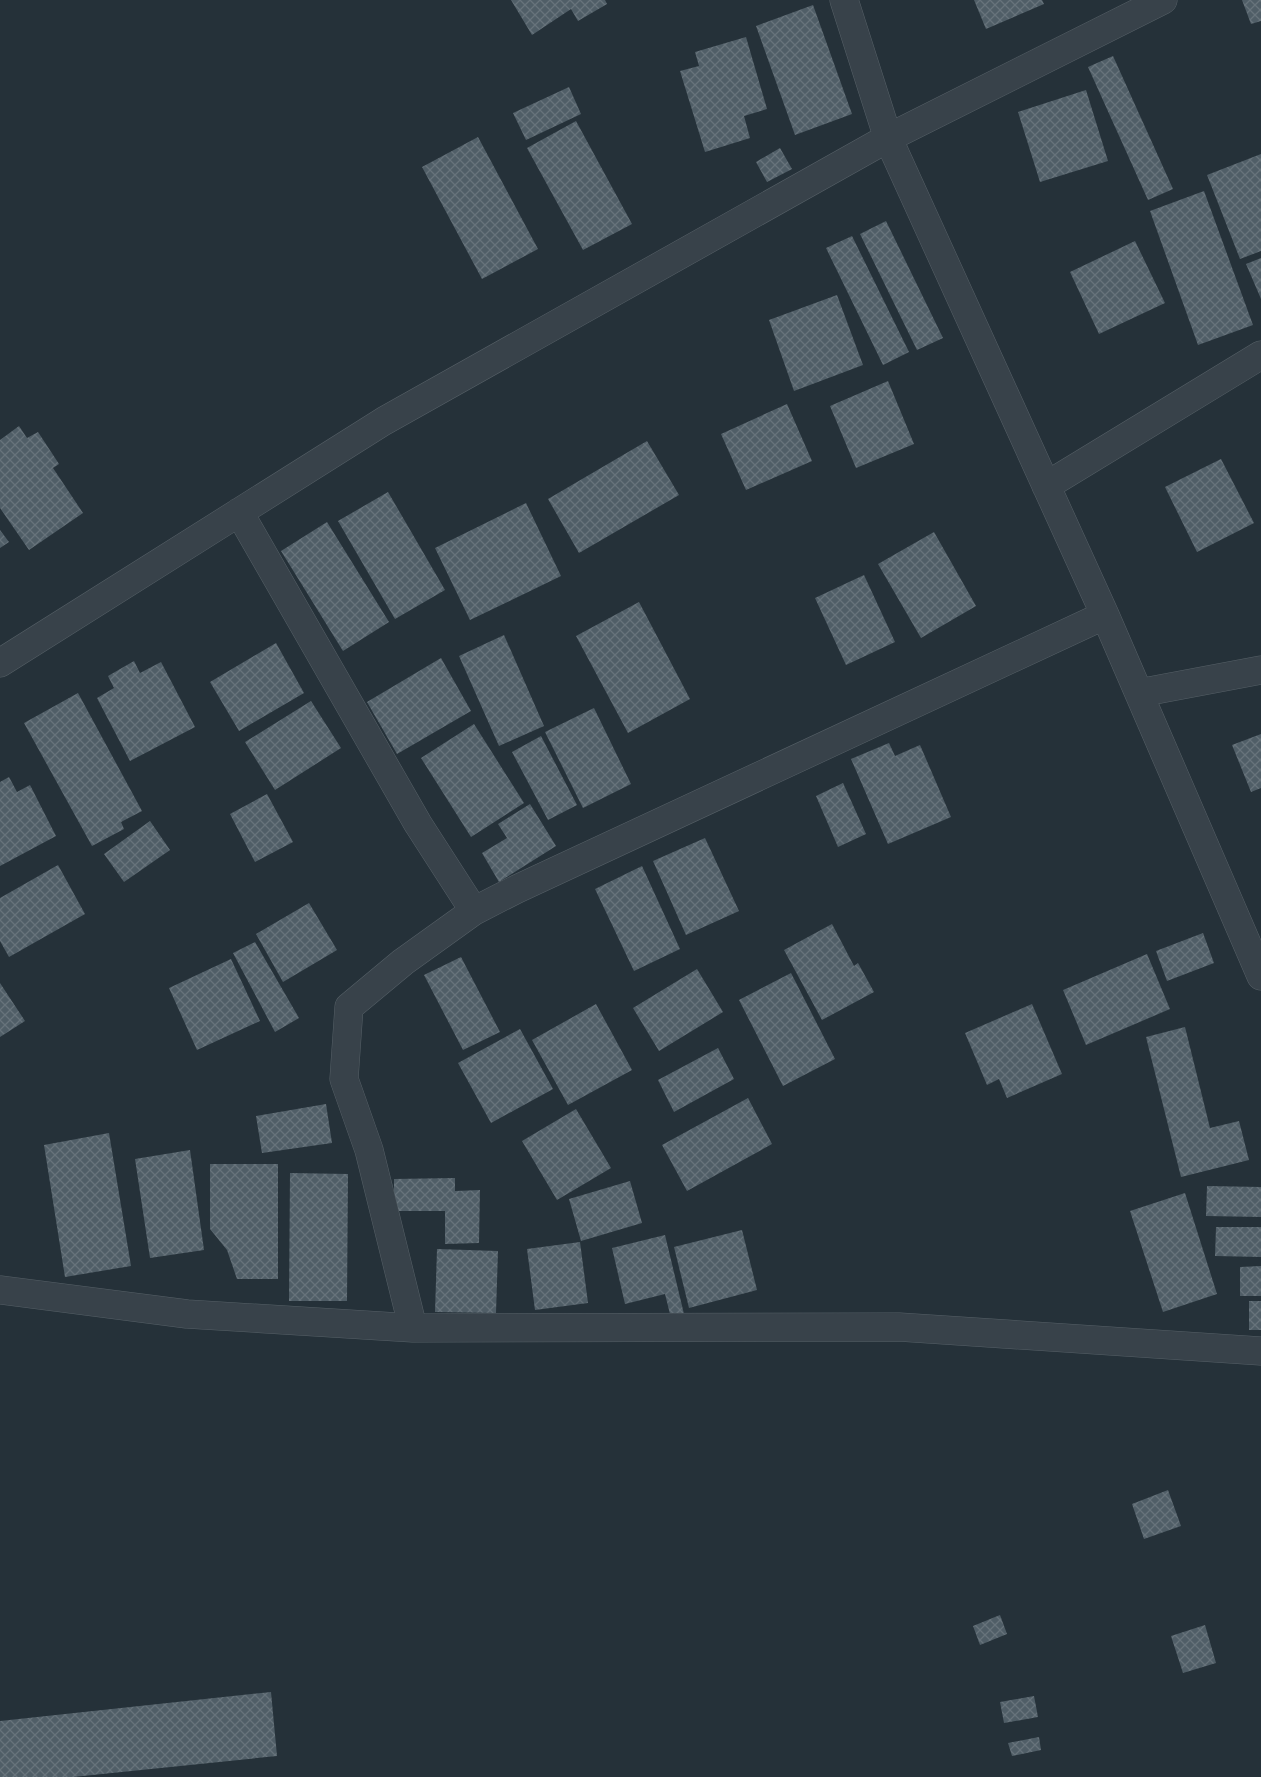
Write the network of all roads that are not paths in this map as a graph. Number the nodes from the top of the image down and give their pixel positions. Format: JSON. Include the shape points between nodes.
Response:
{"nodes":[{"id":1,"x":844,"y":0,"type":"edge"},
{"id":2,"x":1163,"y":0,"type":"edge"},
{"id":3,"x":888,"y":138,"type":"junction"},
{"id":4,"x":1261,"y":355,"type":"edge"},
{"id":5,"x":1046,"y":486,"type":"junction"},
{"id":6,"x":239,"y":512,"type":"junction"},
{"id":7,"x":1105,"y":615,"type":"junction"},
{"id":8,"x":0,"y":663,"type":"edge"},
{"id":9,"x":1261,"y":670,"type":"edge"},
{"id":10,"x":1139,"y":693,"type":"junction"},
{"id":11,"x":474,"y":911,"type":"junction"},
{"id":12,"x":1261,"y":976,"type":"edge"},
{"id":13,"x":0,"y":1290,"type":"edge"},
{"id":14,"x":413,"y":1328,"type":"junction"},
{"id":15,"x":1261,"y":1351,"type":"edge"}],
"edges":[{"from":1,"to":3,"type":"street"},
{"from":2,"to":3,"type":"street"},
{"from":3,"to":5,"type":"street"},
{"from":3,"to":6,"type":"street","via":[[384,421]]},
{"from":4,"to":5,"type":"street"},
{"from":5,"to":7,"type":"street"},
{"from":6,"to":8,"type":"street"},
{"from":6,"to":11,"type":"street","via":[[418,824]]},
{"from":7,"to":10,"type":"street"},
{"from":7,"to":11,"type":"street","via":[[517,888]]},
{"from":9,"to":10,"type":"street"},
{"from":10,"to":12,"type":"street"},
{"from":11,"to":14,"type":"street","via":[[348,1007],[344,1079],[369,1150]]},
{"from":13,"to":14,"type":"street","via":[[188,1314]]},
{"from":14,"to":15,"type":"street","via":[[899,1327]]}]}
